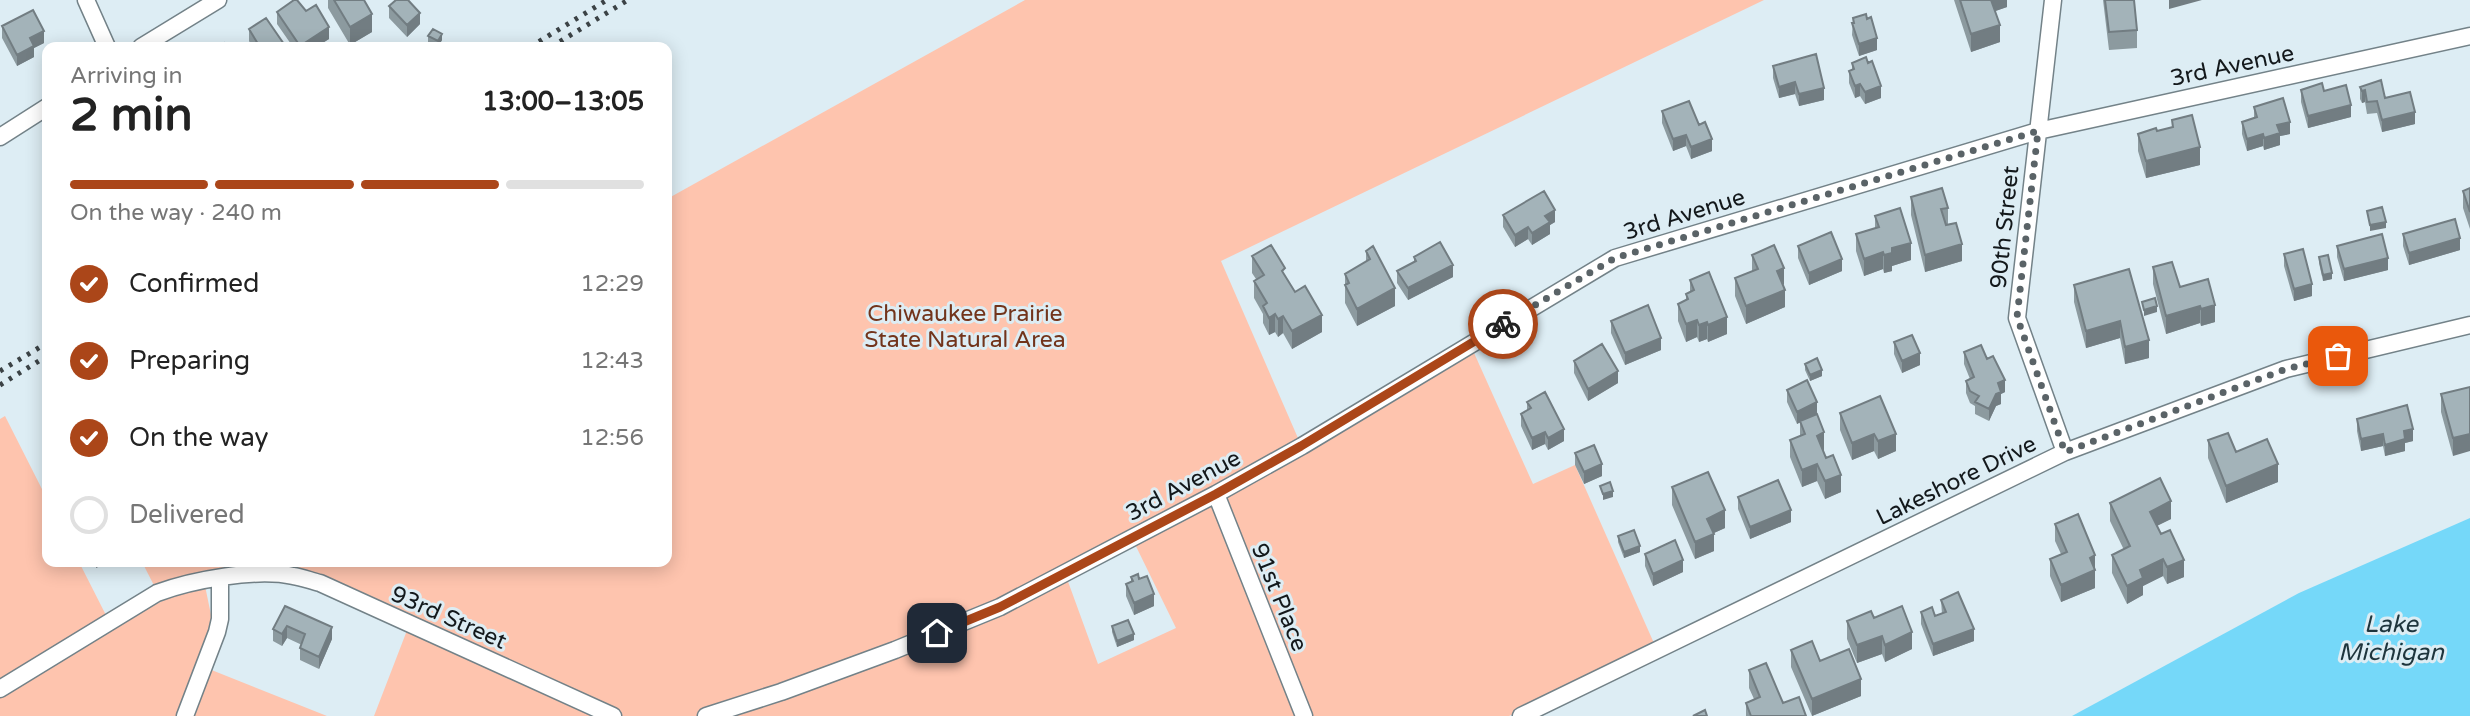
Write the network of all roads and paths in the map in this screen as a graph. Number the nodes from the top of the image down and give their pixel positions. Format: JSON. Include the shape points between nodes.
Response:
{"nodes":[{"id":1,"x":86,"y":0,"type":"edge"},
{"id":2,"x":218,"y":0,"type":"edge"},
{"id":3,"x":2053,"y":0,"type":"edge"},
{"id":4,"x":2470,"y":36,"type":"edge"},
{"id":5,"x":105,"y":42,"type":"edge"},
{"id":6,"x":149,"y":42,"type":"edge"},
{"id":7,"x":42,"y":110,"type":"edge"},
{"id":8,"x":2038,"y":131,"type":"junction"},
{"id":9,"x":0,"y":137,"type":"edge"},
{"id":10,"x":2470,"y":325,"type":"edge"},
{"id":11,"x":2065,"y":452,"type":"junction"},
{"id":12,"x":1216,"y":494,"type":"junction"},
{"id":13,"x":220,"y":578,"type":"junction"},
{"id":14,"x":0,"y":689,"type":"edge"},
{"id":15,"x":185,"y":716,"type":"edge"},
{"id":16,"x":613,"y":716,"type":"edge"},
{"id":17,"x":706,"y":716,"type":"edge"},
{"id":18,"x":1304,"y":716,"type":"edge"},
{"id":19,"x":1521,"y":716,"type":"edge"}],
"edges":[{"from":1,"to":5,"type":"street"},
{"from":2,"to":6,"type":"street"},
{"from":3,"to":8,"type":"street","name":"90th Street"},
{"from":4,"to":8,"type":"street","name":"3rd Avenue"},
{"from":7,"to":9,"type":"street"},
{"from":8,"to":11,"type":"street","name":"90th Street","via":[[2017,317]]},
{"from":8,"to":12,"type":"street","name":"3rd Avenue","via":[[1615,258]]},
{"from":10,"to":11,"type":"street","name":"Lakeshore Drive","via":[[2286,369]]},
{"from":11,"to":19,"type":"street","name":"Lakeshore Drive"},
{"from":12,"to":17,"type":"street","name":"3rd Avenue","via":[[1000,607],[857,664]]},
{"from":12,"to":18,"type":"street","name":"91st Place"},
{"from":13,"to":14,"type":"street","name":"93rd Street","via":[[157,593]]},
{"from":13,"to":15,"type":"street","via":[[220,619]]},
{"from":13,"to":16,"type":"street","name":"93rd Street","via":[[291,575],[320,583]]}]}
